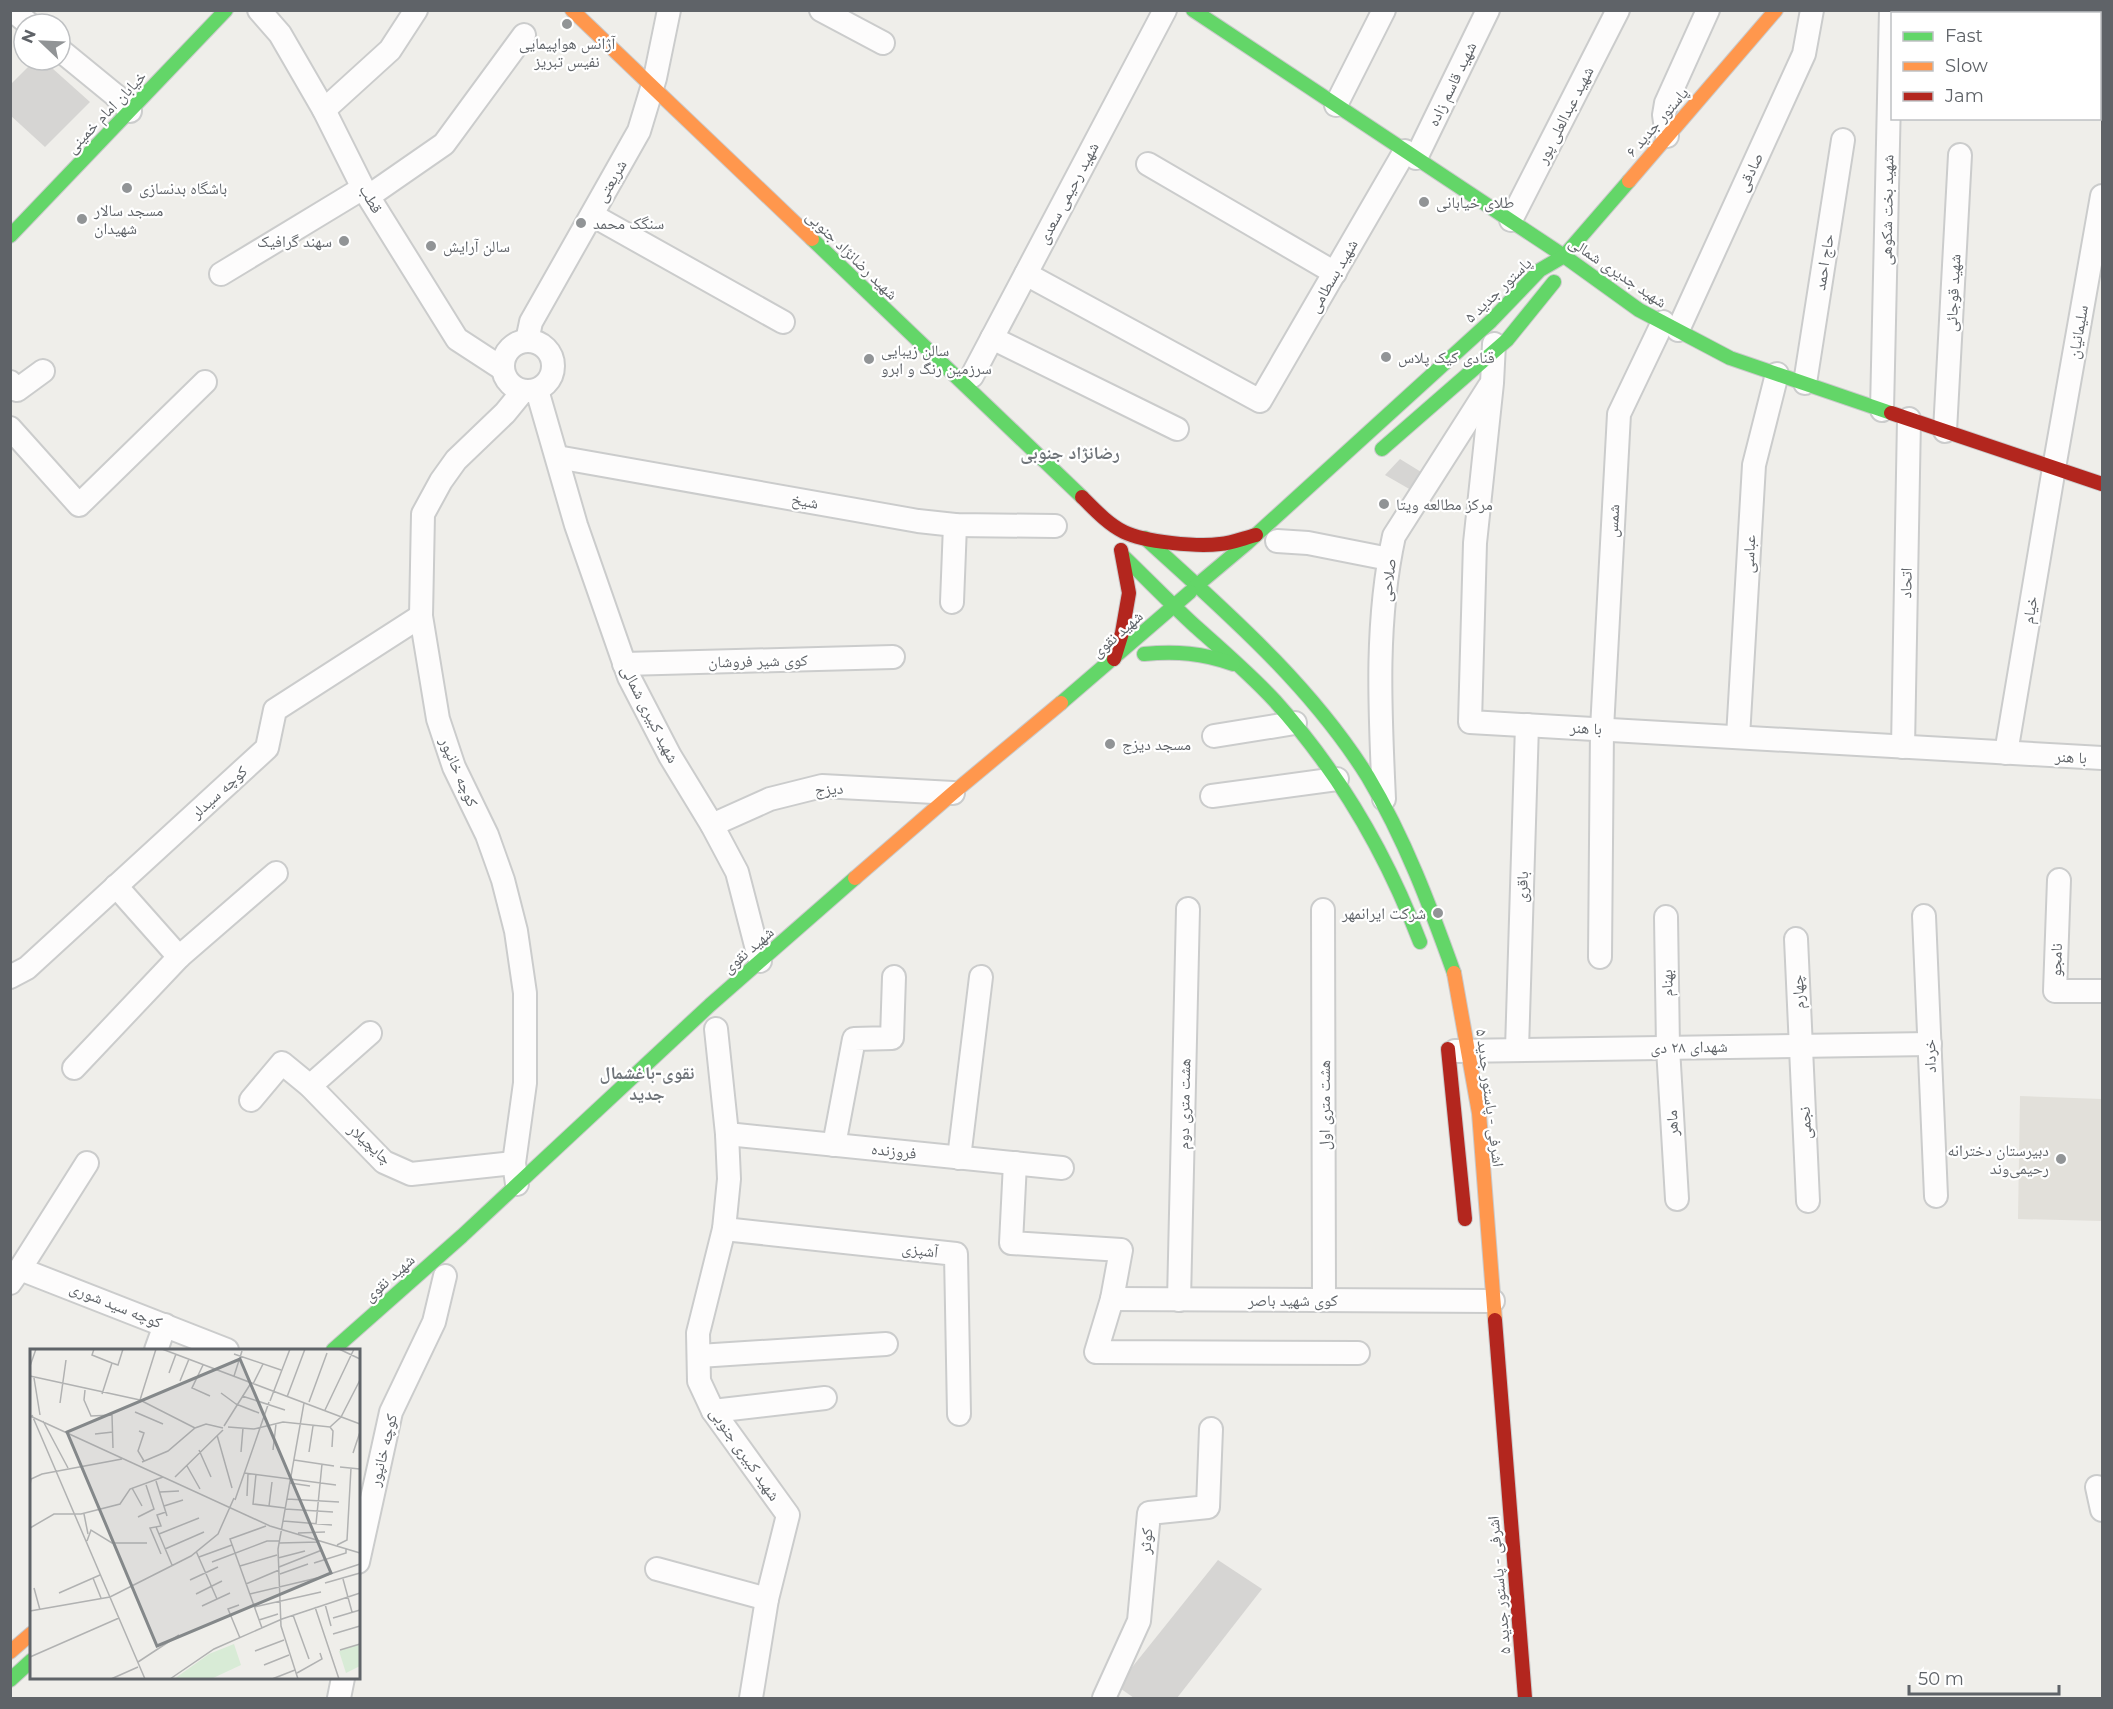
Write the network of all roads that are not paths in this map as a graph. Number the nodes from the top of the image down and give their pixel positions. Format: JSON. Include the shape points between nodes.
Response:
{"nodes":[{"id":1,"x":226,"y":10,"type":"edge"},
{"id":2,"x":259,"y":10,"type":"edge"},
{"id":3,"x":416,"y":10,"type":"edge"},
{"id":4,"x":572,"y":10,"type":"edge"},
{"id":5,"x":669,"y":10,"type":"edge"},
{"id":6,"x":821,"y":10,"type":"edge"},
{"id":7,"x":1165,"y":10,"type":"edge"},
{"id":8,"x":1193,"y":10,"type":"edge"},
{"id":9,"x":1384,"y":10,"type":"edge"},
{"id":10,"x":1488,"y":10,"type":"edge"},
{"id":11,"x":1618,"y":10,"type":"edge"},
{"id":12,"x":1708,"y":10,"type":"edge"},
{"id":13,"x":1776,"y":10,"type":"edge"},
{"id":14,"x":1812,"y":10,"type":"edge"},
{"id":15,"x":1891,"y":10,"type":"edge"},
{"id":16,"x":1224,"y":19,"type":"edge"},
{"id":17,"x":524,"y":34,"type":"dead end"},
{"id":18,"x":883,"y":43,"type":"dead end"},
{"id":19,"x":72,"y":60,"type":"edge"},
{"id":20,"x":1336,"y":105,"type":"junction"},
{"id":21,"x":324,"y":110,"type":"junction"},
{"id":22,"x":130,"y":111,"type":"junction"},
{"id":23,"x":1667,"y":136,"type":"junction"},
{"id":24,"x":1844,"y":140,"type":"dead end"},
{"id":25,"x":1411,"y":154,"type":"junction"},
{"id":26,"x":1960,"y":155,"type":"dead end"},
{"id":27,"x":1148,"y":164,"type":"dead end"},
{"id":28,"x":366,"y":192,"type":"junction"},
{"id":29,"x":2103,"y":195,"type":"edge"},
{"id":30,"x":592,"y":215,"type":"junction"},
{"id":31,"x":1511,"y":220,"type":"junction"},
{"id":32,"x":10,"y":236,"type":"edge"},
{"id":33,"x":1564,"y":256,"type":"junction"},
{"id":34,"x":1335,"y":273,"type":"junction"},
{"id":35,"x":220,"y":274,"type":"dead end"},
{"id":36,"x":1026,"y":274,"type":"junction"},
{"id":37,"x":1491,"y":321,"type":"junction"},
{"id":38,"x":783,"y":322,"type":"dead end"},
{"id":39,"x":1670,"y":326,"type":"junction"},
{"id":40,"x":992,"y":338,"type":"junction"},
{"id":41,"x":527,"y":341,"type":"junction"},
{"id":42,"x":1494,"y":351,"type":"junction"},
{"id":43,"x":503,"y":369,"type":"junction"},
{"id":44,"x":43,"y":371,"type":"dead end"},
{"id":45,"x":1777,"y":374,"type":"junction"},
{"id":46,"x":972,"y":376,"type":"dead end"},
{"id":47,"x":10,"y":382,"type":"edge"},
{"id":48,"x":205,"y":382,"type":"dead end"},
{"id":49,"x":1492,"y":383,"type":"junction"},
{"id":50,"x":1805,"y":383,"type":"junction"},
{"id":51,"x":530,"y":390,"type":"junction"},
{"id":52,"x":1882,"y":410,"type":"junction"},
{"id":53,"x":1910,"y":419,"type":"junction"},
{"id":54,"x":10,"y":428,"type":"edge"},
{"id":55,"x":1177,"y":429,"type":"dead end"},
{"id":56,"x":1945,"y":431,"type":"junction"},
{"id":57,"x":557,"y":457,"type":"junction"},
{"id":58,"x":1372,"y":457,"type":"dead end"},
{"id":59,"x":2054,"y":468,"type":"junction"},
{"id":60,"x":2103,"y":484,"type":"edge"},
{"id":61,"x":1110,"y":523,"type":"junction"},
{"id":62,"x":955,"y":525,"type":"junction"},
{"id":63,"x":1055,"y":526,"type":"dead end"},
{"id":64,"x":1294,"y":526,"type":"dead end"},
{"id":65,"x":1145,"y":538,"type":"junction"},
{"id":66,"x":1265,"y":543,"type":"junction"},
{"id":67,"x":1123,"y":556,"type":"junction"},
{"id":68,"x":1389,"y":559,"type":"junction"},
{"id":69,"x":1196,"y":586,"type":"junction"},
{"id":70,"x":952,"y":602,"type":"dead end"},
{"id":71,"x":1174,"y":606,"type":"junction"},
{"id":72,"x":1199,"y":609,"type":"junction"},
{"id":73,"x":421,"y":616,"type":"junction"},
{"id":74,"x":1162,"y":640,"type":"dead end"},
{"id":75,"x":893,"y":657,"type":"dead end"},
{"id":76,"x":1114,"y":659,"type":"junction"},
{"id":77,"x":624,"y":664,"type":"junction"},
{"id":78,"x":1246,"y":670,"type":"junction"},
{"id":79,"x":1294,"y":723,"type":"junction"},
{"id":80,"x":1527,"y":725,"type":"junction"},
{"id":81,"x":1602,"y":729,"type":"junction"},
{"id":82,"x":1214,"y":736,"type":"dead end"},
{"id":83,"x":1738,"y":737,"type":"junction"},
{"id":84,"x":1903,"y":747,"type":"junction"},
{"id":85,"x":2006,"y":753,"type":"junction"},
{"id":86,"x":2103,"y":758,"type":"edge"},
{"id":87,"x":1337,"y":779,"type":"junction"},
{"id":88,"x":952,"y":794,"type":"junction"},
{"id":89,"x":1212,"y":796,"type":"dead end"},
{"id":90,"x":1384,"y":806,"type":"junction"},
{"id":91,"x":712,"y":825,"type":"junction"},
{"id":92,"x":276,"y":873,"type":"dead end"},
{"id":93,"x":2059,"y":880,"type":"dead end"},
{"id":94,"x":116,"y":886,"type":"junction"},
{"id":95,"x":1188,"y":909,"type":"dead end"},
{"id":96,"x":1323,"y":910,"type":"dead end"},
{"id":97,"x":1924,"y":916,"type":"dead end"},
{"id":98,"x":1666,"y":918,"type":"dead end"},
{"id":99,"x":1796,"y":939,"type":"dead end"},
{"id":100,"x":1425,"y":956,"type":"dead end"},
{"id":101,"x":179,"y":957,"type":"junction"},
{"id":102,"x":1600,"y":957,"type":"dead end"},
{"id":103,"x":760,"y":961,"type":"junction"},
{"id":104,"x":10,"y":976,"type":"edge"},
{"id":105,"x":894,"y":977,"type":"dead end"},
{"id":106,"x":981,"y":977,"type":"dead end"},
{"id":107,"x":2103,"y":991,"type":"edge"},
{"id":108,"x":715,"y":1029,"type":"dead end"},
{"id":109,"x":370,"y":1033,"type":"dead end"},
{"id":110,"x":1930,"y":1044,"type":"junction"},
{"id":111,"x":1801,"y":1046,"type":"junction"},
{"id":112,"x":1454,"y":1047,"type":"junction"},
{"id":113,"x":1668,"y":1048,"type":"junction"},
{"id":114,"x":1517,"y":1049,"type":"junction"},
{"id":115,"x":74,"y":1068,"type":"dead end"},
{"id":116,"x":310,"y":1086,"type":"junction"},
{"id":117,"x":251,"y":1100,"type":"dead end"},
{"id":118,"x":727,"y":1134,"type":"junction"},
{"id":119,"x":834,"y":1145,"type":"junction"},
{"id":120,"x":959,"y":1158,"type":"junction"},
{"id":121,"x":87,"y":1162,"type":"dead end"},
{"id":122,"x":1016,"y":1163,"type":"junction"},
{"id":123,"x":1062,"y":1168,"type":"dead end"},
{"id":124,"x":516,"y":1173,"type":"junction"},
{"id":125,"x":1936,"y":1196,"type":"dead end"},
{"id":126,"x":1677,"y":1199,"type":"dead end"},
{"id":127,"x":1808,"y":1201,"type":"dead end"},
{"id":128,"x":724,"y":1229,"type":"junction"},
{"id":129,"x":1466,"y":1229,"type":"dead end"},
{"id":130,"x":449,"y":1272,"type":"joint"},
{"id":131,"x":15,"y":1276,"type":"edge"},
{"id":132,"x":428,"y":1291,"type":"dead end"},
{"id":133,"x":1112,"y":1299,"type":"junction"},
{"id":134,"x":1179,"y":1300,"type":"junction"},
{"id":135,"x":1324,"y":1300,"type":"junction"},
{"id":136,"x":1478,"y":1301,"type":"junction"},
{"id":137,"x":165,"y":1324,"type":"junction"},
{"id":138,"x":886,"y":1344,"type":"dead end"},
{"id":139,"x":156,"y":1349,"type":"edge"},
{"id":140,"x":225,"y":1349,"type":"edge"},
{"id":141,"x":334,"y":1349,"type":"edge"},
{"id":142,"x":1358,"y":1353,"type":"dead end"},
{"id":143,"x":699,"y":1356,"type":"junction"},
{"id":144,"x":825,"y":1398,"type":"dead end"},
{"id":145,"x":713,"y":1411,"type":"junction"},
{"id":146,"x":959,"y":1414,"type":"dead end"},
{"id":147,"x":1211,"y":1429,"type":"dead end"},
{"id":148,"x":2097,"y":1487,"type":"dead end"},
{"id":149,"x":2103,"y":1510,"type":"edge"},
{"id":150,"x":360,"y":1553,"type":"edge"},
{"id":151,"x":657,"y":1569,"type":"dead end"},
{"id":152,"x":767,"y":1599,"type":"junction"},
{"id":153,"x":30,"y":1635,"type":"edge"},
{"id":154,"x":10,"y":1652,"type":"edge"},
{"id":155,"x":30,"y":1662,"type":"edge"},
{"id":156,"x":343,"y":1679,"type":"edge"},
{"id":157,"x":10,"y":1680,"type":"edge"},
{"id":158,"x":339,"y":1698,"type":"edge"},
{"id":159,"x":751,"y":1698,"type":"edge"},
{"id":160,"x":1104,"y":1698,"type":"edge"},
{"id":161,"x":1525,"y":1698,"type":"edge"}],
"edges":[{"from":1,"to":22,"type":"main road","name":"خیابان امام خمینی"},
{"from":2,"to":21,"type":"street","name":"قطب","via":[[280,34]]},
{"from":3,"to":21,"type":"street","via":[[390,50]]},
{"from":4,"to":61,"type":"main road","name":"شهید رضانژاد جنوبی"},
{"from":5,"to":30,"type":"street","name":"شریعتی","via":[[639,131]]},
{"from":6,"to":18,"type":"street"},
{"from":7,"to":36,"type":"street","name":"شهید رحیمی سعدی"},
{"from":8,"to":16,"type":"main road","name":"شهید جدیری شمالی"},
{"from":9,"to":20,"type":"street"},
{"from":10,"to":25,"type":"street","name":"شهید قاسم زاده"},
{"from":11,"to":31,"type":"street","name":"شهید عبدالعلی پور"},
{"from":12,"to":23,"type":"street","via":[[1666,103]]},
{"from":13,"to":23,"type":"main road","name":"پاستور جدید ۶"},
{"from":14,"to":39,"type":"street","name":"صادقی","via":[[1804,54]]},
{"from":15,"to":52,"type":"street","name":"شهید بخت شکوهی"},
{"from":16,"to":20,"type":"main road","name":"شهید جدیری شمالی"},
{"from":17,"to":28,"type":"street","via":[[444,144]]},
{"from":19,"to":22,"type":"street"},
{"from":20,"to":25,"type":"main road","name":"شهید جدیری شمالی"},
{"from":21,"to":28,"type":"street","name":"قطب"},
{"from":22,"to":32,"type":"main road","name":"خیابان امام خمینی"},
{"from":23,"to":33,"type":"main road","name":"پاستور جدید ۶"},
{"from":24,"to":50,"type":"street","name":"حاج احمد"},
{"from":25,"to":31,"type":"main road","name":"شهید جدیری شمالی"},
{"from":25,"to":34,"type":"street","name":"شهید بسطامی"},
{"from":26,"to":56,"type":"street","name":"شهید قوجائی"},
{"from":27,"to":34,"type":"street"},
{"from":28,"to":35,"type":"street"},
{"from":28,"to":43,"type":"street","name":"قطب","via":[[457,339]]},
{"from":29,"to":59,"type":"street","name":"سلیمانیان"},
{"from":30,"to":38,"type":"street"},
{"from":30,"to":41,"type":"street","name":"شریعتی","via":[[531,322]]},
{"from":31,"to":33,"type":"main road","name":"شهید جدیری شمالی"},
{"from":33,"to":37,"type":"main road","name":"پاستور جدید ۵","via":[[1540,270]]},
{"from":33,"to":39,"type":"main road","name":"شهید جدیری شمالی","via":[[1640,310]]},
{"from":33,"to":42,"type":"main road","name":"پاستور جدید ۵","via":[[1552,285],[1508,340]]},
{"from":34,"to":36,"type":"street","name":"شهید بسطامی","via":[[1260,401]]},
{"from":36,"to":40,"type":"street","name":"شهید رحیمی سعدی"},
{"from":37,"to":42,"type":"street","name":"با هنر"},
{"from":37,"to":66,"type":"main road","name":"پاستور جدید ۵"},
{"from":39,"to":45,"type":"main road","name":"شهید جدیری شمالی","via":[[1730,358]]},
{"from":39,"to":81,"type":"street","name":"شمس","via":[[1619,414]]},
{"from":40,"to":46,"type":"street","name":"شهید رحیمی سعدی"},
{"from":40,"to":55,"type":"street"},
{"from":41,"to":43,"type":"street","via":[[512,347]]},
{"from":41,"to":51,"type":"street","via":[[542,345],[553,363],[551,376],[543,387]]},
{"from":42,"to":49,"type":"street","name":"با هنر"},
{"from":42,"to":58,"type":"main road","name":"پاستور جدید ۵"},
{"from":43,"to":51,"type":"street","via":[[510,384]]},
{"from":44,"to":47,"type":"street","via":[[17,390]]},
{"from":45,"to":50,"type":"main road","name":"شهید جدیری شمالی"},
{"from":45,"to":83,"type":"street","name":"عباسی","via":[[1754,465]]},
{"from":48,"to":54,"type":"street","via":[[79,505]]},
{"from":49,"to":68,"type":"street","name":"صلاحی","via":[[1394,536]]},
{"from":49,"to":80,"type":"street","name":"با هنر","via":[[1475,543],[1470,722]]},
{"from":50,"to":52,"type":"main road","name":"شهید جدیری شمالی"},
{"from":51,"to":57,"type":"street","name":"شهید کبیری شمالی"},
{"from":51,"to":73,"type":"street","name":"کوچه خانپور","via":[[456,460],[423,514]]},
{"from":52,"to":53,"type":"main road","name":"شهید جدیری شمالی"},
{"from":53,"to":56,"type":"main road","name":"شهید جدیری شمالی"},
{"from":53,"to":84,"type":"street","name":"اتحاد"},
{"from":56,"to":59,"type":"main road","name":"شهید جدیری شمالی"},
{"from":57,"to":62,"type":"street","name":"شیخ"},
{"from":57,"to":77,"type":"street","name":"شهید کبیری شمالی"},
{"from":59,"to":60,"type":"main road","name":"شهید جدیری شمالی"},
{"from":59,"to":85,"type":"street","name":"خیام"},
{"from":61,"to":65,"type":"main road"},
{"from":61,"to":67,"type":"main road"},
{"from":62,"to":63,"type":"street","name":"شیخ"},
{"from":62,"to":70,"type":"street"},
{"from":64,"to":66,"type":"main road","name":"پاستور جدید ۵"},
{"from":65,"to":66,"type":"main road","via":[[1180,543]]},
{"from":65,"to":69,"type":"main road"},
{"from":66,"to":68,"type":"street","via":[[1308,543]]},
{"from":66,"to":69,"type":"main road","name":"پاستور جدید ۵"},
{"from":67,"to":71,"type":"main road"},
{"from":67,"to":76,"type":"main road","via":[[1130,593]]},
{"from":68,"to":90,"type":"street","name":"صلاحی","via":[[1380,645]]},
{"from":69,"to":71,"type":"main road","name":"شهید نقوی"},
{"from":69,"to":72,"type":"main road","name":"اشرفی - پاستور جدید ۵"},
{"from":71,"to":72,"type":"main road","name":"اشرفی - پاستور جدید ۵"},
{"from":71,"to":76,"type":"main road","name":"شهید نقوی"},
{"from":72,"to":78,"type":"main road","name":"اشرفی - پاستور جدید ۵"},
{"from":72,"to":90,"type":"main road","name":"اشرفی - پاستور جدید ۵","via":[[1262,645],[1323,715]]},
{"from":73,"to":94,"type":"street","name":"کوچه سیدلر","via":[[274,710],[267,748]]},
{"from":73,"to":124,"type":"street","name":"کوچه خانپور","via":[[438,719],[454,767],[487,835],[516,931],[525,993],[525,1083]]},
{"from":74,"to":78,"type":"main road","name":"شهید نقوی","via":[[1140,657],[1184,651],[1213,656]]},
{"from":75,"to":77,"type":"street","name":"کوی شیر فروشان"},
{"from":76,"to":88,"type":"main road","name":"شهید نقوی"},
{"from":77,"to":91,"type":"street","name":"شهید کبیری شمالی","via":[[670,756]]},
{"from":78,"to":79,"type":"main road","name":"اشرفی - پاستور جدید ۵"},
{"from":79,"to":82,"type":"street"},
{"from":79,"to":87,"type":"main road","name":"اشرفی - پاستور جدید ۵"},
{"from":80,"to":81,"type":"street","name":"با هنر"},
{"from":80,"to":114,"type":"street","name":"باقری"},
{"from":81,"to":83,"type":"street","name":"با هنر"},
{"from":81,"to":102,"type":"street","name":"شمس"},
{"from":83,"to":84,"type":"street","name":"با هنر"},
{"from":84,"to":85,"type":"street","name":"با هنر"},
{"from":85,"to":86,"type":"street","name":"با هنر"},
{"from":87,"to":89,"type":"street"},
{"from":87,"to":100,"type":"main road","name":"اشرفی - پاستور جدید ۵","via":[[1369,829],[1409,911]]},
{"from":88,"to":91,"type":"street","name":"دیزج","via":[[822,786],[770,799]]},
{"from":88,"to":103,"type":"main road","name":"شهید نقوی"},
{"from":90,"to":112,"type":"main road","name":"اشرفی - پاستور جدید ۵","via":[[1424,889],[1456,980]]},
{"from":91,"to":103,"type":"street","name":"شهید کبیری شمالی","via":[[737,872]]},
{"from":92,"to":101,"type":"street"},
{"from":93,"to":107,"type":"street","name":"نامجو","via":[[2055,992]]},
{"from":94,"to":101,"type":"street"},
{"from":94,"to":104,"type":"street","name":"کوچه سیدلر","via":[[27,968]]},
{"from":95,"to":134,"type":"street","name":"هشت متری دوم"},
{"from":96,"to":135,"type":"street","name":"هشت متری اول"},
{"from":97,"to":110,"type":"street","name":"خرداد"},
{"from":98,"to":113,"type":"street","name":"بهنام"},
{"from":99,"to":111,"type":"street","name":"چهارم"},
{"from":101,"to":115,"type":"street"},
{"from":103,"to":124,"type":"main road","name":"شهید نقوی"},
{"from":105,"to":119,"type":"street","via":[[892,1038],[854,1039]]},
{"from":106,"to":120,"type":"street"},
{"from":108,"to":118,"type":"street","name":"شهید کبیری جنوبی"},
{"from":109,"to":116,"type":"street"},
{"from":110,"to":111,"type":"street","name":"شهدای ۲۸ دی"},
{"from":110,"to":125,"type":"street","name":"خرداد"},
{"from":111,"to":113,"type":"street","name":"شهدای ۲۸ دی"},
{"from":111,"to":127,"type":"street","name":"نجمی"},
{"from":112,"to":114,"type":"street","name":"شهدای ۲۸ دی"},
{"from":112,"to":129,"type":"main road","name":"اشرفی - پاستور جدید ۵"},
{"from":112,"to":136,"type":"main road","name":"اشرفی - پاستور جدید ۵","via":[[1479,1113]]},
{"from":113,"to":114,"type":"street","name":"شهدای ۲۸ دی"},
{"from":113,"to":126,"type":"street","name":"ماهر"},
{"from":116,"to":117,"type":"street","name":"چایچیلار","via":[[282,1063]]},
{"from":116,"to":124,"type":"street","name":"چایچیلار","via":[[384,1162],[411,1174]]},
{"from":118,"to":119,"type":"street","name":"فروزنده"},
{"from":118,"to":128,"type":"street","name":"شهید کبیری جنوبی","via":[[729,1179]]},
{"from":119,"to":120,"type":"street","name":"فروزنده"},
{"from":120,"to":122,"type":"street","name":"فروزنده"},
{"from":121,"to":131,"type":"street"},
{"from":122,"to":123,"type":"street","name":"فروزنده"},
{"from":122,"to":133,"type":"street","via":[[1011,1243],[1121,1250]]},
{"from":124,"to":141,"type":"main road","name":"شهید نقوی"},
{"from":128,"to":143,"type":"street","name":"شهید کبیری جنوبی","via":[[698,1333]]},
{"from":128,"to":146,"type":"street","name":"آشپزی","via":[[956,1254]]},
{"from":130,"to":132,"type":"main road"},
{"from":130,"to":150,"type":"street","name":"کوچه خانپور","via":[[434,1322],[391,1412]]},
{"from":131,"to":137,"type":"street","name":"کوچه سید شوری"},
{"from":133,"to":134,"type":"street","name":"کوی شهید باصر"},
{"from":133,"to":142,"type":"street","via":[[1096,1352]]},
{"from":134,"to":135,"type":"street","name":"کوی شهید باصر"},
{"from":135,"to":136,"type":"street","name":"کوی شهید باصر"},
{"from":136,"to":161,"type":"main road","name":"اشرفی - پاستور جدید ۵"},
{"from":137,"to":139,"type":"street"},
{"from":137,"to":140,"type":"street","name":"کوچه سید شوری"},
{"from":138,"to":143,"type":"street"},
{"from":143,"to":145,"type":"street","name":"شهید کبیری جنوبی","via":[[699,1381]]},
{"from":144,"to":145,"type":"street"},
{"from":145,"to":152,"type":"street","name":"شهید کبیری جنوبی","via":[[788,1515]]},
{"from":147,"to":160,"type":"street","name":"کوثر","via":[[1208,1507],[1149,1513],[1139,1621]]},
{"from":148,"to":149,"type":"street"},
{"from":151,"to":152,"type":"street"},
{"from":152,"to":159,"type":"street","name":"شهید کبیری جنوبی"},
{"from":153,"to":154,"type":"main road"},
{"from":155,"to":157,"type":"main road"},
{"from":156,"to":158,"type":"street"}]}
